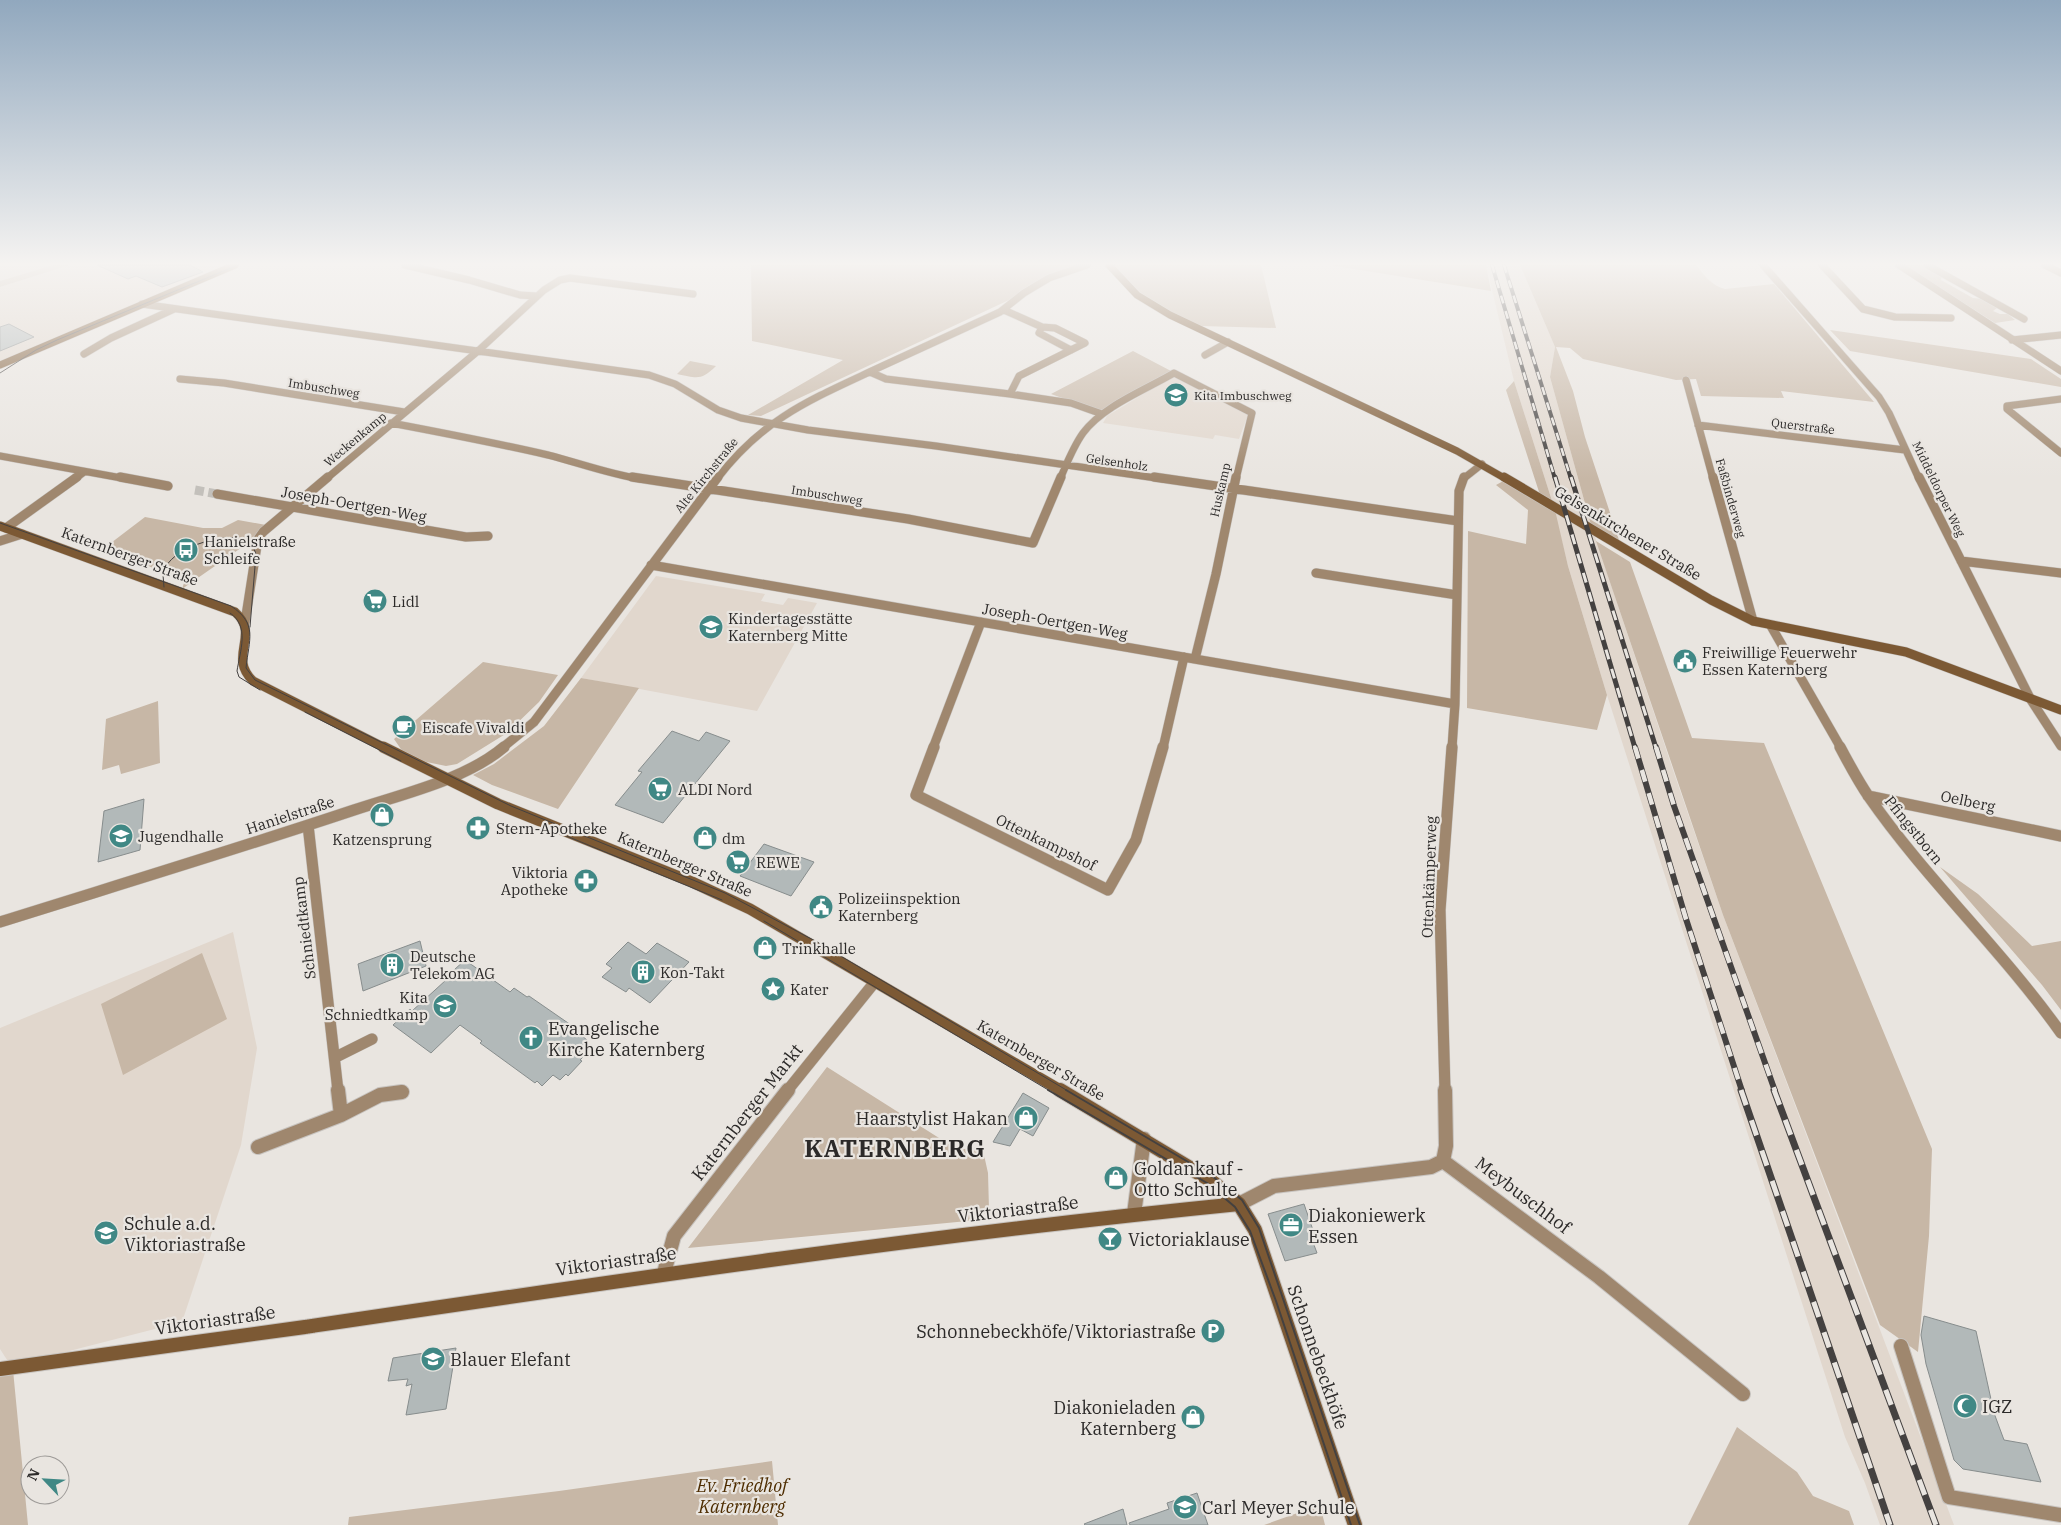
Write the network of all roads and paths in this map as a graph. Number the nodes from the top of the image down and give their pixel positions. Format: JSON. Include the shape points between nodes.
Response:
{"nodes":[{"id":1,"x":68,"y":336,"type":"edge"},
{"id":2,"x":115,"y":336,"type":"edge"},
{"id":3,"x":373,"y":336,"type":"edge"},
{"id":4,"x":495,"y":336,"type":"edge"},
{"id":5,"x":947,"y":336,"type":"edge"},
{"id":6,"x":1045,"y":336,"type":"edge"},
{"id":7,"x":1072,"y":336,"type":"edge"},
{"id":8,"x":1216,"y":336,"type":"edge"},
{"id":9,"x":1825,"y":336,"type":"edge"},
{"id":10,"x":2006,"y":336,"type":"edge"},
{"id":11,"x":2050,"y":336,"type":"edge"},
{"id":12,"x":2012,"y":340,"type":"junction"},
{"id":13,"x":1228,"y":342,"type":"junction"},
{"id":14,"x":1071,"y":350,"type":"junction"},
{"id":15,"x":478,"y":351,"type":"junction"},
{"id":16,"x":84,"y":354,"type":"dead end"},
{"id":17,"x":1205,"y":355,"type":"dead end"},
{"id":18,"x":1,"y":365,"type":"edge"},
{"id":19,"x":2061,"y":371,"type":"edge"},
{"id":20,"x":870,"y":372,"type":"junction"},
{"id":21,"x":1174,"y":373,"type":"joint"},
{"id":22,"x":180,"y":379,"type":"dead end"},
{"id":23,"x":1686,"y":380,"type":"dead end"},
{"id":24,"x":1010,"y":394,"type":"junction"},
{"id":25,"x":2061,"y":399,"type":"edge"},
{"id":26,"x":404,"y":412,"type":"junction"},
{"id":27,"x":1102,"y":414,"type":"junction"},
{"id":28,"x":772,"y":423,"type":"junction"},
{"id":29,"x":391,"y":424,"type":"junction"},
{"id":30,"x":1698,"y":425,"type":"junction"},
{"id":31,"x":1906,"y":450,"type":"junction"},
{"id":32,"x":2061,"y":453,"type":"edge"},
{"id":33,"x":0,"y":456,"type":"edge"},
{"id":34,"x":1482,"y":464,"type":"junction"},
{"id":35,"x":1065,"y":466,"type":"junction"},
{"id":36,"x":84,"y":472,"type":"junction"},
{"id":37,"x":168,"y":486,"type":"dead end"},
{"id":38,"x":709,"y":488,"type":"junction"},
{"id":39,"x":1233,"y":490,"type":"junction"},
{"id":40,"x":217,"y":494,"type":"tunnel mouth"},
{"id":41,"x":292,"y":507,"type":"junction"},
{"id":42,"x":1458,"y":521,"type":"junction"},
{"id":43,"x":3,"y":527,"type":"edge"},
{"id":44,"x":22,"y":534,"type":"junction"},
{"id":45,"x":488,"y":536,"type":"dead end"},
{"id":46,"x":0,"y":541,"type":"edge"},
{"id":47,"x":256,"y":551,"type":"joint"},
{"id":48,"x":1961,"y":561,"type":"junction"},
{"id":49,"x":651,"y":565,"type":"junction"},
{"id":50,"x":1316,"y":573,"type":"dead end"},
{"id":51,"x":2061,"y":573,"type":"edge"},
{"id":52,"x":1457,"y":595,"type":"junction"},
{"id":53,"x":245,"y":622,"type":"junction"},
{"id":54,"x":981,"y":622,"type":"junction"},
{"id":55,"x":1753,"y":622,"type":"junction"},
{"id":56,"x":1771,"y":626,"type":"junction"},
{"id":57,"x":1184,"y":657,"type":"junction"},
{"id":58,"x":1195,"y":659,"type":"junction"},
{"id":59,"x":2032,"y":700,"type":"junction"},
{"id":60,"x":2061,"y":703,"type":"edge"},
{"id":61,"x":1455,"y":704,"type":"junction"},
{"id":62,"x":2061,"y":710,"type":"edge"},
{"id":63,"x":2061,"y":746,"type":"edge"},
{"id":64,"x":445,"y":780,"type":"junction"},
{"id":65,"x":1868,"y":796,"type":"junction"},
{"id":66,"x":308,"y":825,"type":"junction"},
{"id":67,"x":2061,"y":836,"type":"edge"},
{"id":68,"x":0,"y":922,"type":"edge"},
{"id":69,"x":874,"y":983,"type":"junction"},
{"id":70,"x":2061,"y":1033,"type":"edge"},
{"id":71,"x":372,"y":1039,"type":"dead end"},
{"id":72,"x":336,"y":1057,"type":"junction"},
{"id":73,"x":402,"y":1092,"type":"dead end"},
{"id":74,"x":341,"y":1115,"type":"junction"},
{"id":75,"x":1144,"y":1139,"type":"junction"},
{"id":76,"x":258,"y":1147,"type":"dead end"},
{"id":77,"x":1443,"y":1161,"type":"junction"},
{"id":78,"x":1239,"y":1204,"type":"junction"},
{"id":79,"x":1134,"y":1214,"type":"junction"},
{"id":80,"x":664,"y":1273,"type":"junction"},
{"id":81,"x":1901,"y":1346,"type":"dead end"},
{"id":82,"x":0,"y":1369,"type":"edge"},
{"id":83,"x":1744,"y":1394,"type":"dead end"},
{"id":84,"x":2061,"y":1515,"type":"edge"},
{"id":85,"x":1354,"y":1525,"type":"edge"}],
"edges":[{"from":1,"to":18,"type":"street"},
{"from":2,"to":16,"type":"street"},
{"from":3,"to":15,"type":"street","name":"Gelsenholz"},
{"from":4,"to":15,"type":"street","name":"Weckenkamp"},
{"from":5,"to":20,"type":"street","name":"Alte Kirchstraße"},
{"from":6,"to":14,"type":"street"},
{"from":7,"to":14,"type":"street","via":[[1086,343]]},
{"from":8,"to":13,"type":"street","name":"Gelsenkirchener Straße"},
{"from":9,"to":31,"type":"street","name":"Middeldorper Weg","via":[[1880,397]]},
{"from":10,"to":12,"type":"street"},
{"from":11,"to":12,"type":"street"},
{"from":12,"to":19,"type":"street"},
{"from":13,"to":17,"type":"street"},
{"from":13,"to":34,"type":"street","name":"Gelsenkirchener Straße"},
{"from":14,"to":24,"type":"street","via":[[1019,376]]},
{"from":15,"to":26,"type":"street","name":"Weckenkamp"},
{"from":15,"to":28,"type":"street","name":"Gelsenholz","via":[[649,375],[684,388],[726,414]]},
{"from":20,"to":24,"type":"street","via":[[886,378]]},
{"from":20,"to":28,"type":"street","name":"Alte Kirchstraße","via":[[804,402]]},
{"from":21,"to":27,"type":"street","name":"Imbuschweg"},
{"from":21,"to":39,"type":"street","name":"Huskamp","via":[[1252,413]]},
{"from":22,"to":26,"type":"street","name":"Imbuschweg"},
{"from":23,"to":30,"type":"street","name":"Faßbinderweg"},
{"from":24,"to":27,"type":"street","via":[[1071,403]]},
{"from":25,"to":32,"type":"street","via":[[2006,406]]},
{"from":26,"to":29,"type":"street","name":"Weckenkamp"},
{"from":27,"to":35,"type":"street","name":"Imbuschweg","via":[[1084,432]]},
{"from":28,"to":35,"type":"street","name":"Gelsenholz"},
{"from":28,"to":38,"type":"street","name":"Alte Kirchstraße","via":[[737,452]]},
{"from":29,"to":38,"type":"street","name":"Imbuschweg","via":[[468,437],[623,476]]},
{"from":29,"to":41,"type":"street","name":"Weckenkamp"},
{"from":30,"to":31,"type":"street","name":"Querstraße"},
{"from":30,"to":55,"type":"street","name":"Faßbinderweg"},
{"from":31,"to":48,"type":"street","name":"Middeldorper Weg"},
{"from":33,"to":36,"type":"street"},
{"from":34,"to":42,"type":"street","name":"Ottenkämperweg","via":[[1460,484]]},
{"from":34,"to":55,"type":"street","name":"Gelsenkirchener Straße"},
{"from":35,"to":38,"type":"street","name":"Imbuschweg","via":[[1033,543],[908,519]]},
{"from":35,"to":39,"type":"street","name":"Gelsenholz"},
{"from":36,"to":37,"type":"street"},
{"from":36,"to":43,"type":"street"},
{"from":38,"to":49,"type":"street","name":"Alte Kirchstraße"},
{"from":39,"to":42,"type":"street","name":"Gelsenholz"},
{"from":39,"to":58,"type":"street","name":"Huskamp"},
{"from":40,"to":41,"type":"street","name":"Joseph-Oertgen-Weg"},
{"from":41,"to":45,"type":"street","name":"Joseph-Oertgen-Weg","via":[[466,537]]},
{"from":41,"to":47,"type":"street","name":"Weckenkamp","via":[[260,536]]},
{"from":42,"to":52,"type":"street","name":"Ottenkämperweg"},
{"from":43,"to":44,"type":"street","name":"Katernberger Straße"},
{"from":44,"to":46,"type":"street"},
{"from":44,"to":53,"type":"street","name":"Katernberger Straße","via":[[225,608],[238,614]]},
{"from":47,"to":53,"type":"street","name":"Katernberger Straße"},
{"from":48,"to":51,"type":"street"},
{"from":48,"to":59,"type":"street","name":"Middeldorper Weg"},
{"from":49,"to":54,"type":"street","name":"Joseph-Oertgen-Weg"},
{"from":49,"to":64,"type":"street","name":"Alte Kirchstraße","via":[[534,722],[492,757]]},
{"from":50,"to":52,"type":"street"},
{"from":52,"to":61,"type":"street","name":"Ottenkämperweg"},
{"from":53,"to":64,"type":"street","name":"Katernberger Straße","via":[[243,667],[250,679]]},
{"from":54,"to":57,"type":"street","name":"Joseph-Oertgen-Weg"},
{"from":54,"to":57,"type":"street","name":"Ottenkampshof","via":[[916,795],[1108,890],[1136,840],[1143,820]]},
{"from":55,"to":56,"type":"street","name":"Gelsenkirchener Straße"},
{"from":56,"to":59,"type":"street","name":"Gelsenkirchener Straße","via":[[1906,652]]},
{"from":56,"to":65,"type":"street","name":"Pfingstborn"},
{"from":57,"to":58,"type":"street","name":"Joseph-Oertgen-Weg"},
{"from":58,"to":61,"type":"street","name":"Joseph-Oertgen-Weg"},
{"from":59,"to":60,"type":"street","name":"Gelsenkirchener Straße"},
{"from":59,"to":62,"type":"street","name":"Gelsenkirchener Straße"},
{"from":59,"to":63,"type":"street","name":"Middeldorper Weg"},
{"from":61,"to":77,"type":"street","name":"Ottenkämperweg","via":[[1440,910],[1446,1146]]},
{"from":64,"to":66,"type":"street","name":"Hanielstraße"},
{"from":64,"to":69,"type":"street","name":"Katernberger Straße","via":[[721,895]]},
{"from":65,"to":67,"type":"street","name":"Oelberg"},
{"from":65,"to":70,"type":"street","name":"Pfingstborn","via":[[2033,994]]},
{"from":66,"to":68,"type":"street","name":"Hanielstraße"},
{"from":66,"to":72,"type":"street","name":"Schniedtkamp"},
{"from":69,"to":75,"type":"street","name":"Katernberger Straße"},
{"from":69,"to":80,"type":"street","name":"Katernberger Markt","via":[[674,1236]]},
{"from":71,"to":72,"type":"street"},
{"from":72,"to":74,"type":"street","name":"Schniedtkamp"},
{"from":73,"to":74,"type":"street","via":[[380,1095]]},
{"from":74,"to":76,"type":"street"},
{"from":75,"to":78,"type":"street","name":"Katernberger Straße","via":[[1210,1180]]},
{"from":75,"to":79,"type":"street"},
{"from":77,"to":78,"type":"street","via":[[1430,1167],[1274,1186]]},
{"from":77,"to":83,"type":"street","name":"Meybuschhof","via":[[1600,1277]]},
{"from":78,"to":79,"type":"street","name":"Viktoriastraße"},
{"from":78,"to":85,"type":"street","name":"Schonnebeckhöfe","via":[[1255,1230]]},
{"from":79,"to":80,"type":"street","name":"Viktoriastraße"},
{"from":80,"to":82,"type":"street","name":"Viktoriastraße"},
{"from":81,"to":84,"type":"street","via":[[1949,1498]]}]}
